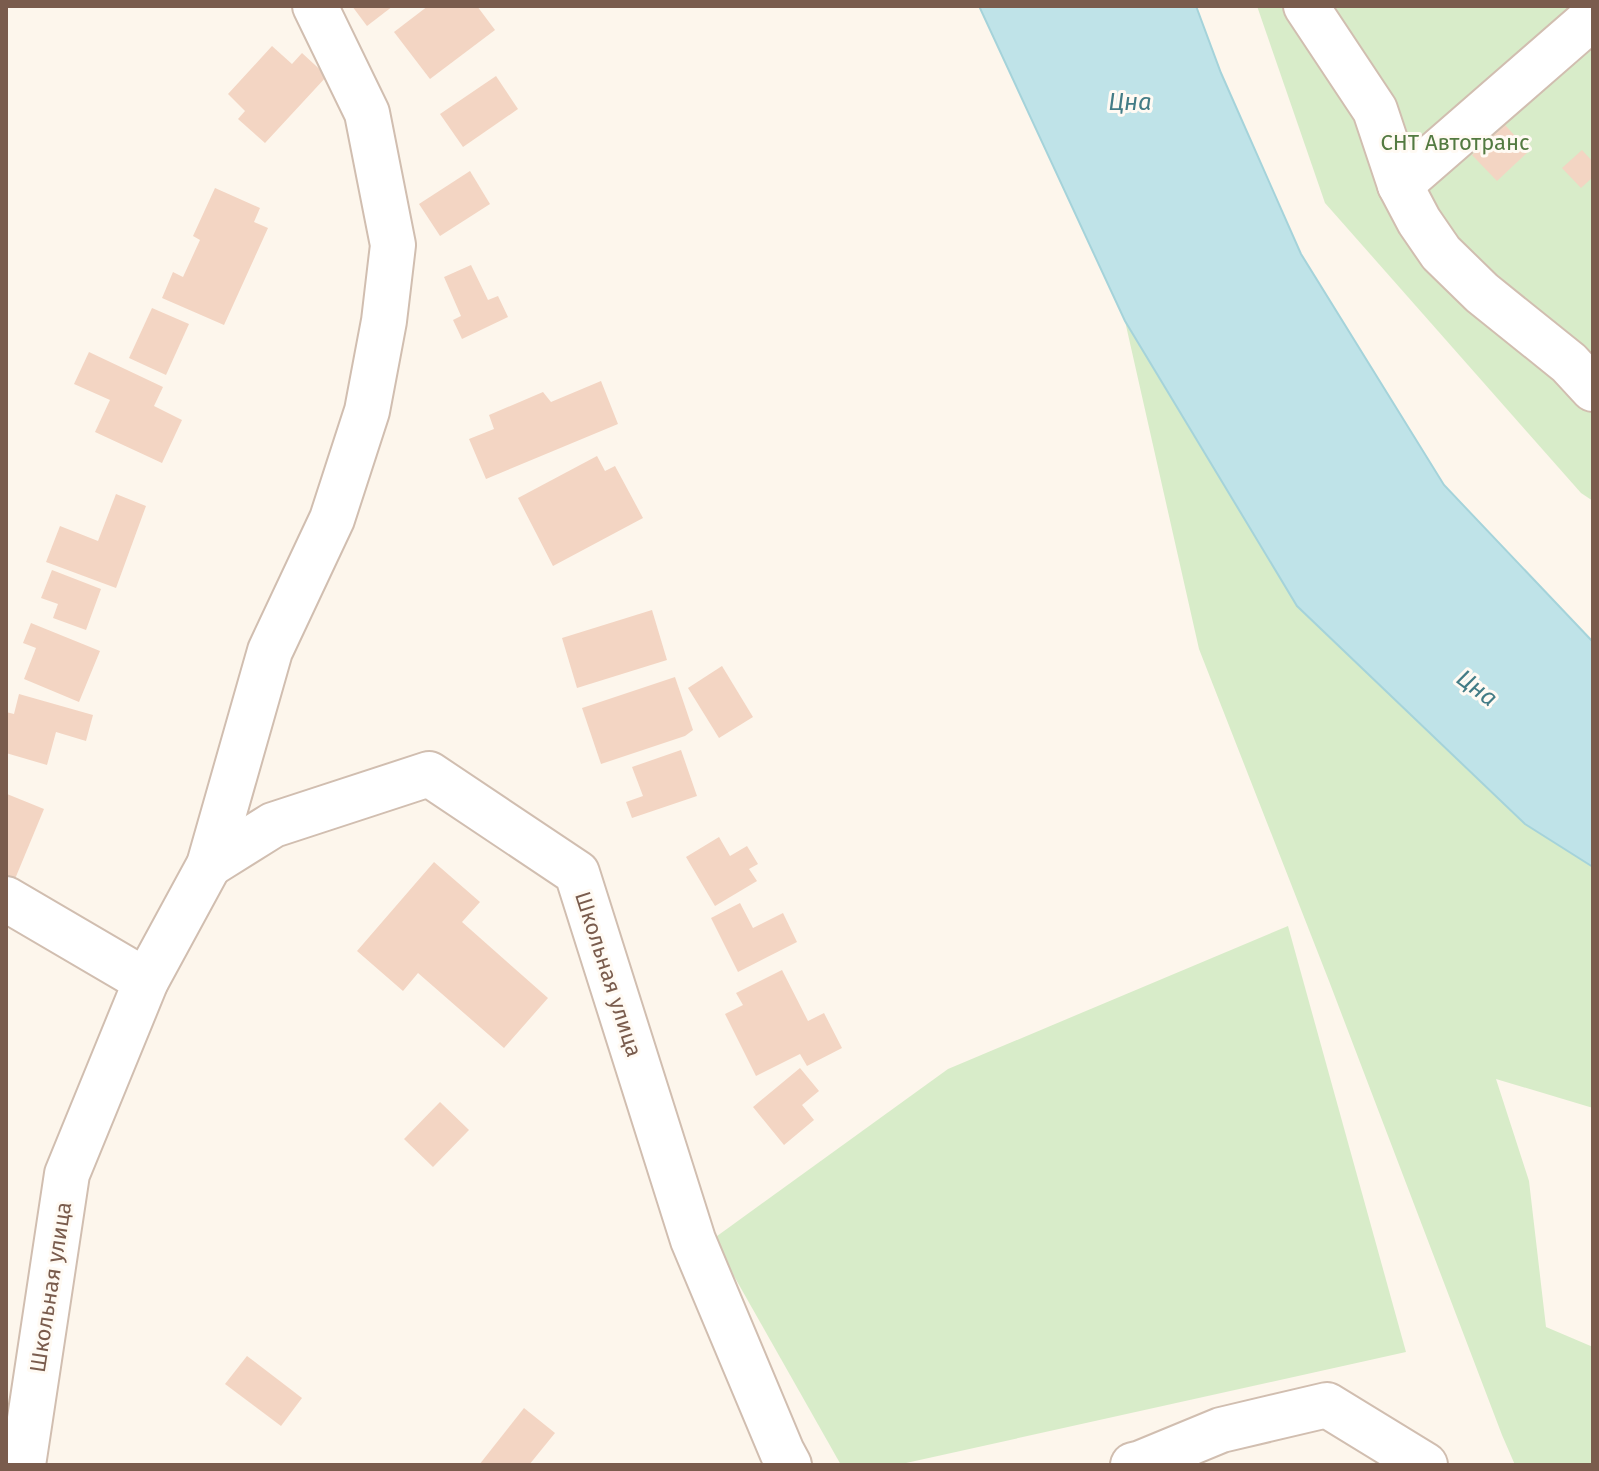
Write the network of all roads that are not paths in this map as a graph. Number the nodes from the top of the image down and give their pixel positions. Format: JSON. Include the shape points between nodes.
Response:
{"nodes":[{"id":1,"x":315,"y":6,"type":"edge"},
{"id":2,"x":1306,"y":6,"type":"edge"},
{"id":3,"x":1593,"y":17,"type":"edge"},
{"id":4,"x":1400,"y":185,"type":"junction"},
{"id":5,"x":1585,"y":364,"type":"edge"},
{"id":6,"x":209,"y":865,"type":"junction"},
{"id":7,"x":6,"y":899,"type":"edge"},
{"id":8,"x":146,"y":981,"type":"junction"},
{"id":9,"x":23,"y":1465,"type":"edge"},
{"id":10,"x":789,"y":1465,"type":"edge"},
{"id":11,"x":1133,"y":1465,"type":"edge"},
{"id":12,"x":1425,"y":1465,"type":"edge"}],
"edges":[{"from":1,"to":6,"type":"street","name":"Школьная улица","via":[[367,113],[393,245],[384,321],[354,452],[332,519],[270,651]]},
{"from":2,"to":4,"type":"street","via":[[1375,110]]},
{"from":3,"to":4,"type":"street"},
{"from":4,"to":5,"type":"street","via":[[1441,253],[1482,293]]},
{"from":6,"to":8,"type":"street","name":"Школьная улица"},
{"from":6,"to":10,"type":"street","name":"Школьная улица","via":[[273,825],[429,774],[577,873],[693,1240]]},
{"from":7,"to":8,"type":"street"},
{"from":8,"to":9,"type":"street","name":"Школьная улица","via":[[67,1174]]},
{"from":11,"to":12,"type":"street","via":[[1221,1430],[1327,1405]]}]}
